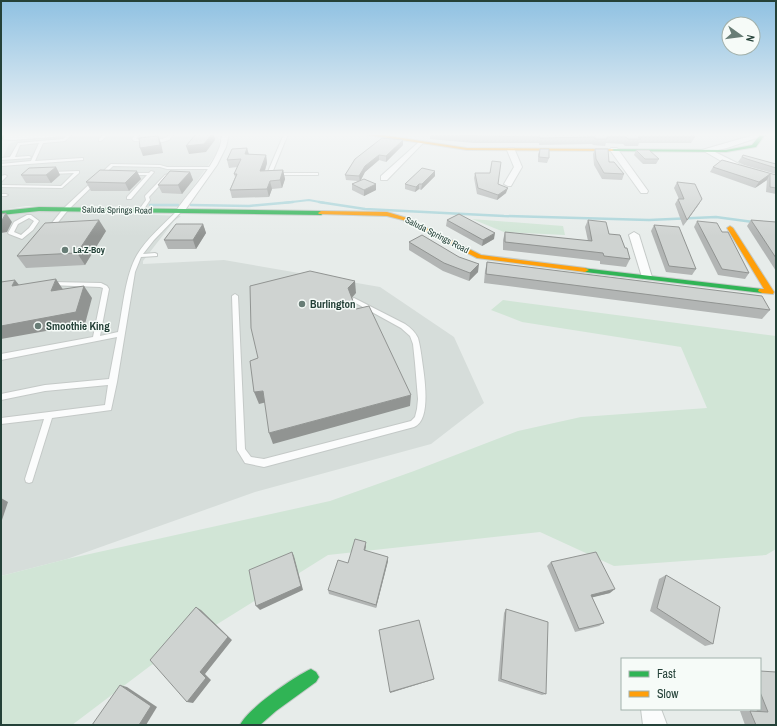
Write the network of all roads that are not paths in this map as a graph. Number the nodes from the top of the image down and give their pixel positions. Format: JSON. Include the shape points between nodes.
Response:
{"nodes":[{"id":1,"x":109,"y":168,"type":"edge"},
{"id":2,"x":155,"y":168,"type":"edge"},
{"id":3,"x":179,"y":168,"type":"joint"},
{"id":4,"x":211,"y":168,"type":"joint"},
{"id":5,"x":272,"y":168,"type":"edge"},
{"id":6,"x":394,"y":168,"type":"edge"},
{"id":7,"x":517,"y":168,"type":"edge"},
{"id":8,"x":627,"y":168,"type":"edge"},
{"id":9,"x":740,"y":168,"type":"edge"},
{"id":10,"x":45,"y":173,"type":"edge"},
{"id":11,"x":103,"y":174,"type":"junction"},
{"id":12,"x":110,"y":174,"type":"edge"},
{"id":13,"x":126,"y":174,"type":"edge"},
{"id":14,"x":150,"y":174,"type":"junction"},
{"id":15,"x":317,"y":174,"type":"dead end"},
{"id":16,"x":1,"y":177,"type":"edge"},
{"id":17,"x":384,"y":178,"type":"dead end"},
{"id":18,"x":776,"y":179,"type":"edge"},
{"id":19,"x":1,"y":181,"type":"edge"},
{"id":20,"x":508,"y":184,"type":"dead end"},
{"id":21,"x":1,"y":186,"type":"edge"},
{"id":22,"x":644,"y":191,"type":"dead end"},
{"id":23,"x":129,"y":198,"type":"dead end"},
{"id":24,"x":66,"y":209,"type":"junction"},
{"id":25,"x":140,"y":211,"type":"junction"},
{"id":26,"x":180,"y":211,"type":"junction"},
{"id":27,"x":1,"y":213,"type":"edge"},
{"id":28,"x":30,"y":213,"type":"junction"},
{"id":29,"x":730,"y":228,"type":"dead end"},
{"id":30,"x":47,"y":232,"type":"edge"},
{"id":31,"x":634,"y":235,"type":"dead end"},
{"id":32,"x":22,"y":237,"type":"junction"},
{"id":33,"x":155,"y":255,"type":"dead end"},
{"id":34,"x":139,"y":256,"type":"junction"},
{"id":35,"x":647,"y":277,"type":"junction"},
{"id":36,"x":45,"y":284,"type":"edge"},
{"id":37,"x":235,"y":296,"type":"dead end"},
{"id":38,"x":354,"y":300,"type":"edge"},
{"id":39,"x":121,"y":334,"type":"junction"},
{"id":40,"x":96,"y":339,"type":"junction"},
{"id":41,"x":1,"y":357,"type":"edge"},
{"id":42,"x":113,"y":382,"type":"junction"},
{"id":43,"x":1,"y":397,"type":"edge"},
{"id":44,"x":49,"y":415,"type":"junction"},
{"id":45,"x":1,"y":421,"type":"edge"},
{"id":46,"x":29,"y":479,"type":"dead end"},
{"id":47,"x":311,"y":677,"type":"dead end"},
{"id":48,"x":248,"y":725,"type":"edge"}],
"edges":[{"from":1,"to":11,"type":"lane"},
{"from":2,"to":14,"type":"lane"},
{"from":3,"to":4,"type":"lane"},
{"from":3,"to":25,"type":"lane","via":[[174,174],[166,176],[147,196],[148,200]]},
{"from":4,"to":26,"type":"street"},
{"from":5,"to":15,"type":"lane","via":[[269,174]]},
{"from":6,"to":17,"type":"street"},
{"from":7,"to":20,"type":"street"},
{"from":8,"to":22,"type":"street"},
{"from":9,"to":18,"type":"street"},
{"from":10,"to":21,"type":"lane","via":[[78,172],[62,186]]},
{"from":11,"to":12,"type":"lane"},
{"from":11,"to":24,"type":"lane"},
{"from":13,"to":14,"type":"lane"},
{"from":14,"to":23,"type":"lane"},
{"from":16,"to":19,"type":"lane","via":[[5,176]]},
{"from":24,"to":25,"type":"street","name":"Saluda Springs Road"},
{"from":24,"to":28,"type":"street","name":"Saluda Springs Road"},
{"from":24,"to":30,"type":"lane"},
{"from":25,"to":26,"type":"street","name":"Saluda Springs Road"},
{"from":26,"to":34,"type":"lane","via":[[150,240]]},
{"from":26,"to":35,"type":"street","name":"Saluda Springs Road","via":[[387,214],[405,219],[479,257]]},
{"from":27,"to":28,"type":"street","name":"Saluda Springs Road"},
{"from":28,"to":32,"type":"lane","via":[[19,228]]},
{"from":28,"to":32,"type":"lane","via":[[36,221],[32,229]]},
{"from":28,"to":32,"type":"lane","via":[[16,224],[11,233]]},
{"from":29,"to":35,"type":"street","name":"Saluda Springs Road","via":[[770,292]]},
{"from":31,"to":35,"type":"street"},
{"from":33,"to":34,"type":"lane"},
{"from":34,"to":39,"type":"lane","via":[[132,272]]},
{"from":36,"to":40,"type":"lane","via":[[105,287]]},
{"from":37,"to":38,"type":"lane","via":[[241,450],[248,460],[264,463],[414,424],[421,416],[422,401],[414,336],[403,326]]},
{"from":39,"to":40,"type":"lane"},
{"from":39,"to":42,"type":"lane"},
{"from":40,"to":41,"type":"lane"},
{"from":42,"to":43,"type":"lane","via":[[45,388]]},
{"from":42,"to":44,"type":"lane","via":[[108,408]]},
{"from":44,"to":45,"type":"lane"},
{"from":44,"to":46,"type":"lane"},
{"from":47,"to":48,"type":"street","via":[[278,698]]}]}
